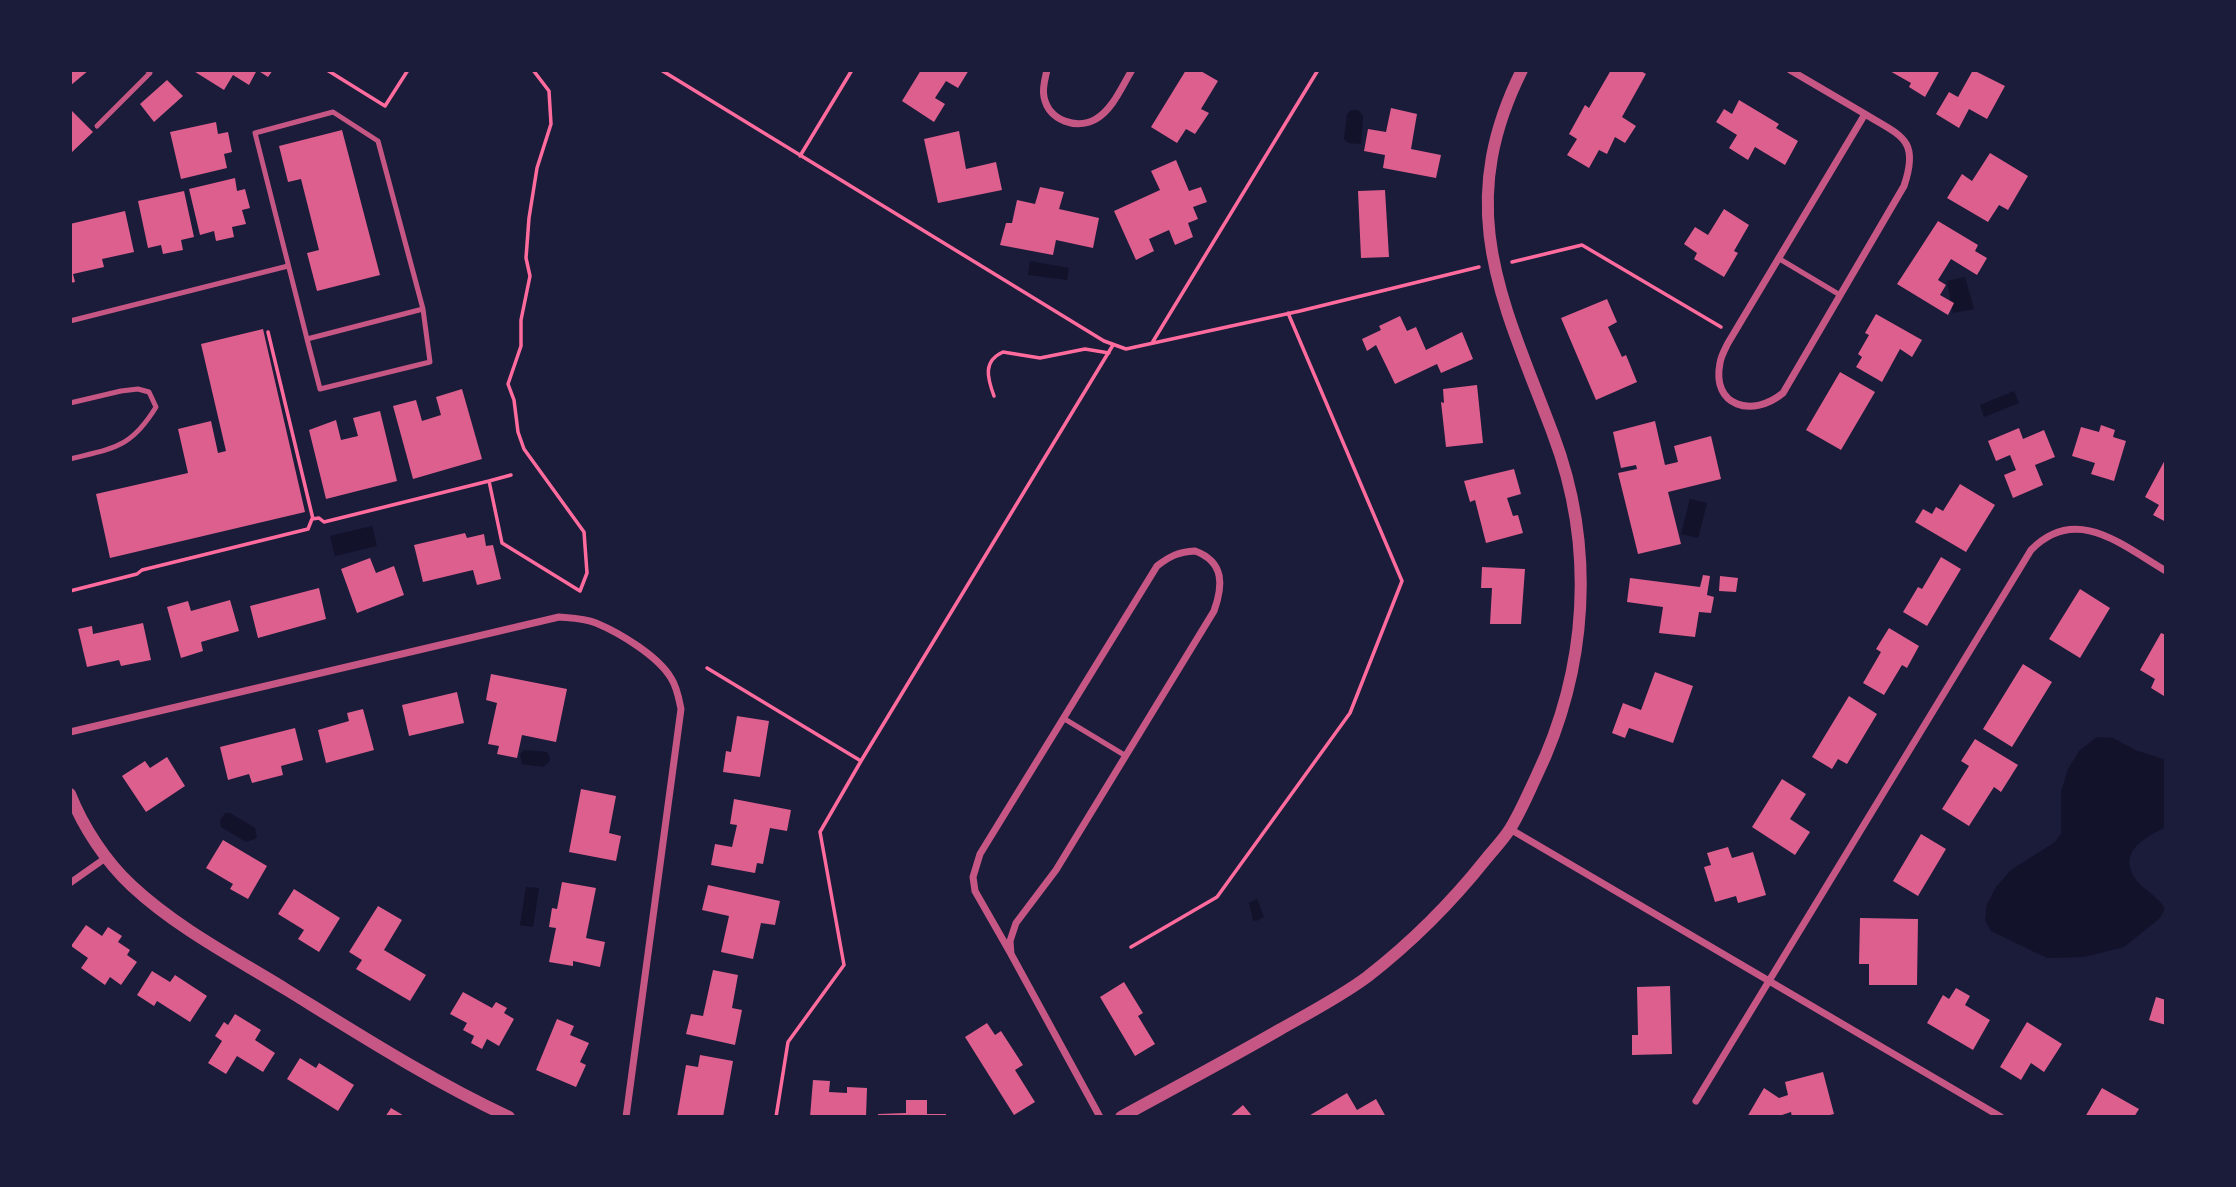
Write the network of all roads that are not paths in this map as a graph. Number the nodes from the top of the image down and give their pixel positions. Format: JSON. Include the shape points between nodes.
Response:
{"nodes":[{"id":1,"x":148,"y":70,"type":"edge"},
{"id":2,"x":1047,"y":70,"type":"edge"},
{"id":3,"x":1132,"y":70,"type":"edge"},
{"id":4,"x":1522,"y":70,"type":"edge"},
{"id":5,"x":1790,"y":70,"type":"edge"},
{"id":6,"x":1864,"y":114,"type":"junction"},
{"id":7,"x":97,"y":126,"type":"dead end"},
{"id":8,"x":1778,"y":258,"type":"junction"},
{"id":9,"x":288,"y":267,"type":"junction"},
{"id":10,"x":1840,"y":295,"type":"junction"},
{"id":11,"x":423,"y":309,"type":"junction"},
{"id":12,"x":70,"y":321,"type":"edge"},
{"id":13,"x":307,"y":339,"type":"junction"},
{"id":14,"x":70,"y":404,"type":"edge"},
{"id":15,"x":70,"y":459,"type":"edge"},
{"id":16,"x":2166,"y":571,"type":"edge"},
{"id":17,"x":1063,"y":718,"type":"junction"},
{"id":18,"x":70,"y":732,"type":"edge"},
{"id":19,"x":1125,"y":756,"type":"junction"},
{"id":20,"x":70,"y":794,"type":"edge"},
{"id":21,"x":1510,"y":829,"type":"junction"},
{"id":22,"x":107,"y":857,"type":"junction"},
{"id":23,"x":70,"y":883,"type":"edge"},
{"id":24,"x":1011,"y":954,"type":"junction"},
{"id":25,"x":1771,"y":980,"type":"junction"},
{"id":26,"x":1696,"y":1101,"type":"dead end"},
{"id":27,"x":509,"y":1117,"type":"edge"},
{"id":28,"x":626,"y":1117,"type":"edge"},
{"id":29,"x":1100,"y":1117,"type":"edge"},
{"id":30,"x":1121,"y":1117,"type":"edge"},
{"id":31,"x":2001,"y":1117,"type":"edge"}],
"edges":[{"from":1,"to":7,"type":"lane"},
{"from":2,"to":3,"type":"street","via":[[1044,98],[1049,108],[1059,119],[1083,124],[1102,114]]},
{"from":4,"to":21,"type":"street","via":[[1500,124],[1492,161],[1491,253],[1510,324],[1569,484],[1582,596],[1574,667],[1561,718]]},
{"from":5,"to":6,"type":"street"},
{"from":6,"to":8,"type":"street"},
{"from":6,"to":10,"type":"street","via":[[1907,144],[1910,166],[1904,186]]},
{"from":8,"to":10,"type":"lane"},
{"from":8,"to":10,"type":"street","via":[[1720,362],[1723,391],[1737,405],[1758,407],[1783,393]]},
{"from":9,"to":11,"type":"lane","via":[[255,133],[332,111],[378,141]]},
{"from":9,"to":12,"type":"lane"},
{"from":9,"to":13,"type":"lane"},
{"from":11,"to":13,"type":"lane"},
{"from":11,"to":13,"type":"lane","via":[[429,362],[320,389]]},
{"from":14,"to":15,"type":"lane","via":[[138,389],[149,391],[156,407],[132,439],[117,448]]},
{"from":16,"to":25,"type":"street","via":[[2105,536],[2081,528],[2050,535],[2031,550]]},
{"from":17,"to":19,"type":"lane"},
{"from":17,"to":19,"type":"street","via":[[1157,566],[1181,552],[1205,555],[1220,576],[1214,611]]},
{"from":17,"to":24,"type":"street","via":[[974,870],[975,891]]},
{"from":18,"to":28,"type":"street","via":[[559,617],[596,623],[638,647],[671,676],[681,709]]},
{"from":19,"to":24,"type":"street","via":[[1056,870],[1016,923]]},
{"from":20,"to":22,"type":"street"},
{"from":21,"to":25,"type":"street"},
{"from":21,"to":30,"type":"street","via":[[1446,906],[1367,977]]},
{"from":22,"to":23,"type":"street"},
{"from":22,"to":27,"type":"street","via":[[159,910],[419,1071]]},
{"from":24,"to":29,"type":"street"},
{"from":25,"to":26,"type":"street"},
{"from":25,"to":31,"type":"street"}]}
